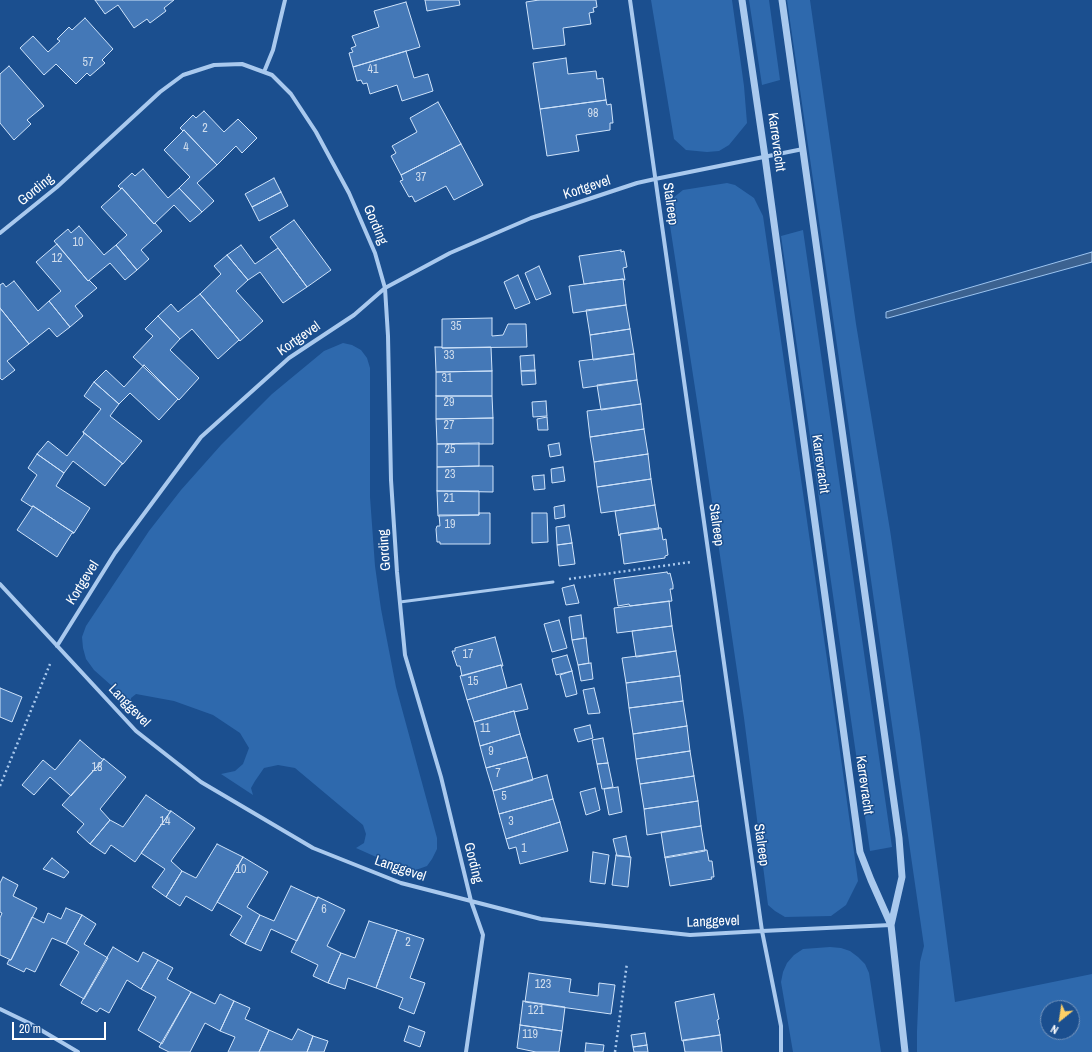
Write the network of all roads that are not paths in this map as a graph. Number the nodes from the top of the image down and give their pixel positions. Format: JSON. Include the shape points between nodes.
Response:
{"nodes":[{"id":1,"x":285,"y":0,"type":"edge"},
{"id":2,"x":630,"y":0,"type":"edge"},
{"id":3,"x":742,"y":0,"type":"edge"},
{"id":4,"x":782,"y":0,"type":"edge"},
{"id":5,"x":264,"y":72,"type":"junction"},
{"id":6,"x":803,"y":149,"type":"junction"},
{"id":7,"x":766,"y":156,"type":"junction"},
{"id":8,"x":655,"y":179,"type":"junction"},
{"id":9,"x":0,"y":233,"type":"edge"},
{"id":10,"x":385,"y":288,"type":"junction"},
{"id":11,"x":553,"y":582,"type":"road end"},
{"id":12,"x":0,"y":584,"type":"edge"},
{"id":13,"x":400,"y":602,"type":"junction"},
{"id":14,"x":57,"y":646,"type":"junction"},
{"id":15,"x":472,"y":901,"type":"junction"},
{"id":16,"x":891,"y":925,"type":"junction"},
{"id":17,"x":762,"y":931,"type":"junction"},
{"id":18,"x":0,"y":1009,"type":"edge"},
{"id":19,"x":78,"y":1052,"type":"edge"},
{"id":20,"x":466,"y":1052,"type":"edge"},
{"id":21,"x":781,"y":1052,"type":"edge"},
{"id":22,"x":905,"y":1052,"type":"edge"}],
"edges":[{"from":1,"to":5,"type":"street","via":[[273,50]]},
{"from":2,"to":8,"type":"street","name":"Stalreep"},
{"from":3,"to":7,"type":"street","name":"Karrevracht"},
{"from":4,"to":6,"type":"street","name":"Karrevracht"},
{"from":5,"to":9,"type":"street","name":"Gording","via":[[242,64],[214,65],[183,75],[160,92],[57,187]]},
{"from":5,"to":10,"type":"street","name":"Gording","via":[[272,75],[291,94],[316,132],[352,200],[375,253]]},
{"from":6,"to":7,"type":"street","name":"Kortgevel"},
{"from":6,"to":16,"type":"street","name":"Karrevracht","via":[[899,838],[902,877]]},
{"from":7,"to":8,"type":"street","name":"Kortgevel"},
{"from":7,"to":16,"type":"street","name":"Karrevracht","via":[[860,852]]},
{"from":8,"to":10,"type":"street","name":"Kortgevel","via":[[531,218],[450,253]]},
{"from":8,"to":17,"type":"street","name":"Stalreep"},
{"from":10,"to":13,"type":"street","name":"Gording","via":[[391,480]]},
{"from":10,"to":14,"type":"street","name":"Kortgevel","via":[[354,314],[289,358],[202,437],[115,553]]},
{"from":11,"to":13,"type":"lane"},
{"from":12,"to":14,"type":"street","name":"Langgevel"},
{"from":13,"to":15,"type":"street","name":"Gording","via":[[405,655],[441,777]]},
{"from":14,"to":15,"type":"street","name":"Langgevel","via":[[136,731],[201,782],[313,848],[401,883]]},
{"from":15,"to":17,"type":"street","name":"Langgevel","via":[[541,919],[690,936]]},
{"from":15,"to":20,"type":"street","name":"Gording","via":[[483,935]]},
{"from":16,"to":17,"type":"street","name":"Langgevel"},
{"from":16,"to":22,"type":"street","name":"Karrevracht"},
{"from":17,"to":21,"type":"street","name":"Stalreep","via":[[781,1026]]},
{"from":18,"to":19,"type":"street"}]}
